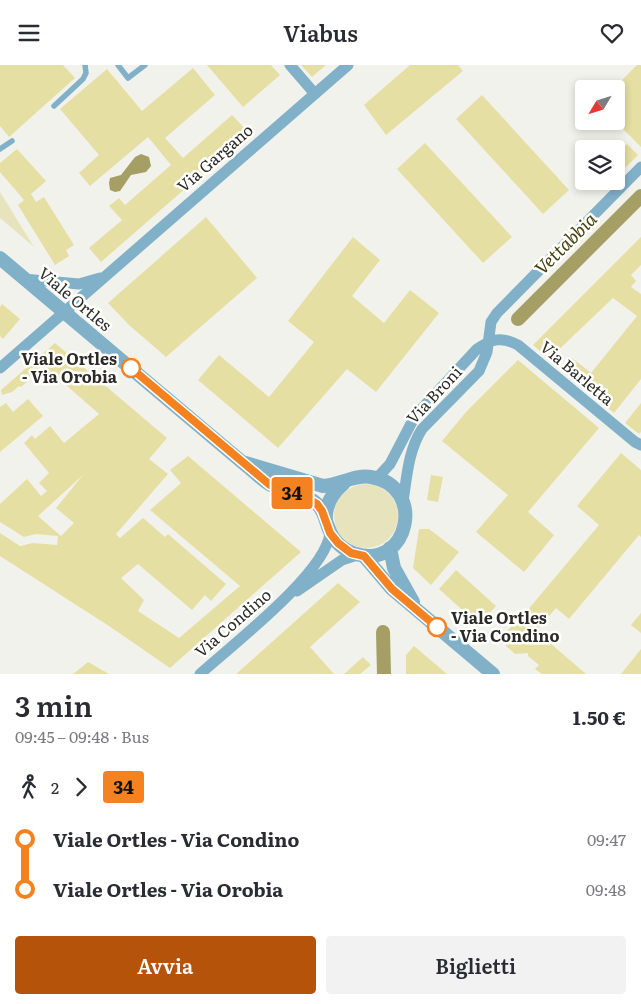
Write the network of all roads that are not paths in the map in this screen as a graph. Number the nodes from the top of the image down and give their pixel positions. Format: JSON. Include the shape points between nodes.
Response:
{"nodes":[{"id":1,"x":85,"y":65,"type":"edge"},
{"id":2,"x":118,"y":65,"type":"edge"},
{"id":3,"x":145,"y":65,"type":"edge"},
{"id":4,"x":290,"y":65,"type":"edge"},
{"id":5,"x":348,"y":65,"type":"edge"},
{"id":6,"x":315,"y":93,"type":"junction"},
{"id":7,"x":54,"y":106,"type":"dead end"},
{"id":8,"x":12,"y":141,"type":"dead end"},
{"id":9,"x":0,"y":149,"type":"edge"},
{"id":10,"x":641,"y":167,"type":"edge"},
{"id":11,"x":0,"y":259,"type":"edge"},
{"id":12,"x":104,"y":277,"type":"junction"},
{"id":13,"x":23,"y":279,"type":"junction"},
{"id":14,"x":64,"y":312,"type":"junction"},
{"id":15,"x":488,"y":341,"type":"junction"},
{"id":16,"x":0,"y":368,"type":"edge"},
{"id":17,"x":641,"y":445,"type":"edge"},
{"id":18,"x":242,"y":462,"type":"junction"},
{"id":19,"x":377,"y":478,"type":"junction"},
{"id":20,"x":344,"y":482,"type":"junction"},
{"id":21,"x":403,"y":501,"type":"junction"},
{"id":22,"x":328,"y":527,"type":"junction"},
{"id":23,"x":390,"y":548,"type":"junction"},
{"id":24,"x":361,"y":555,"type":"junction"},
{"id":25,"x":289,"y":596,"type":"junction"},
{"id":26,"x":417,"y":610,"type":"junction"},
{"id":27,"x":200,"y":674,"type":"edge"},
{"id":28,"x":493,"y":674,"type":"edge"}],
"edges":[{"from":1,"to":7,"type":"lane","via":[[84,79]]},
{"from":2,"to":3,"type":"lane","via":[[128,79]]},
{"from":4,"to":6,"type":"street"},
{"from":5,"to":6,"type":"street","name":"Via Gargano"},
{"from":6,"to":12,"type":"street","name":"Via Gargano"},
{"from":8,"to":9,"type":"lane"},
{"from":10,"to":15,"type":"street","name":"Via Broni","via":[[497,313],[491,322]]},
{"from":11,"to":13,"type":"street","name":"Viale Ortles"},
{"from":12,"to":13,"type":"street","name":"Via Gargano","via":[[79,284]]},
{"from":12,"to":14,"type":"street","name":"Via Gargano"},
{"from":13,"to":14,"type":"street","name":"Viale Ortles"},
{"from":14,"to":16,"type":"street","name":"Via Gargano"},
{"from":14,"to":18,"type":"street","name":"Viale Ortles"},
{"from":15,"to":17,"type":"street","name":"Via Barletta","via":[[506,340],[518,345]]},
{"from":15,"to":19,"type":"street","name":"Via Broni","via":[[415,416],[390,464]]},
{"from":15,"to":21,"type":"street","name":"Via Broni","via":[[479,371],[416,439]]},
{"from":18,"to":20,"type":"street","name":"Viale Ortles","via":[[323,486]]},
{"from":18,"to":22,"type":"street","name":"Viale Ortles","via":[[270,485],[317,504]]},
{"from":19,"to":20,"type":"street","name":"Viale Ortles","via":[[357,477]]},
{"from":19,"to":21,"type":"street","via":[[392,487]]},
{"from":20,"to":22,"type":"street","via":[[328,502]]},
{"from":21,"to":23,"type":"street","via":[[406,512],[404,528]]},
{"from":22,"to":24,"type":"street","name":"Viale Ortles","via":[[341,547]]},
{"from":22,"to":25,"type":"street","name":"Via Condino","via":[[327,548]]},
{"from":23,"to":24,"type":"street","via":[[379,554]]},
{"from":23,"to":26,"type":"street","name":"Viale Ortles","via":[[394,568]]},
{"from":24,"to":25,"type":"street","name":"Via Condino","via":[[342,560]]},
{"from":24,"to":26,"type":"street","name":"Viale Ortles","via":[[392,589]]},
{"from":25,"to":27,"type":"street","name":"Via Condino"},
{"from":26,"to":28,"type":"street","name":"Viale Ortles"}]}
